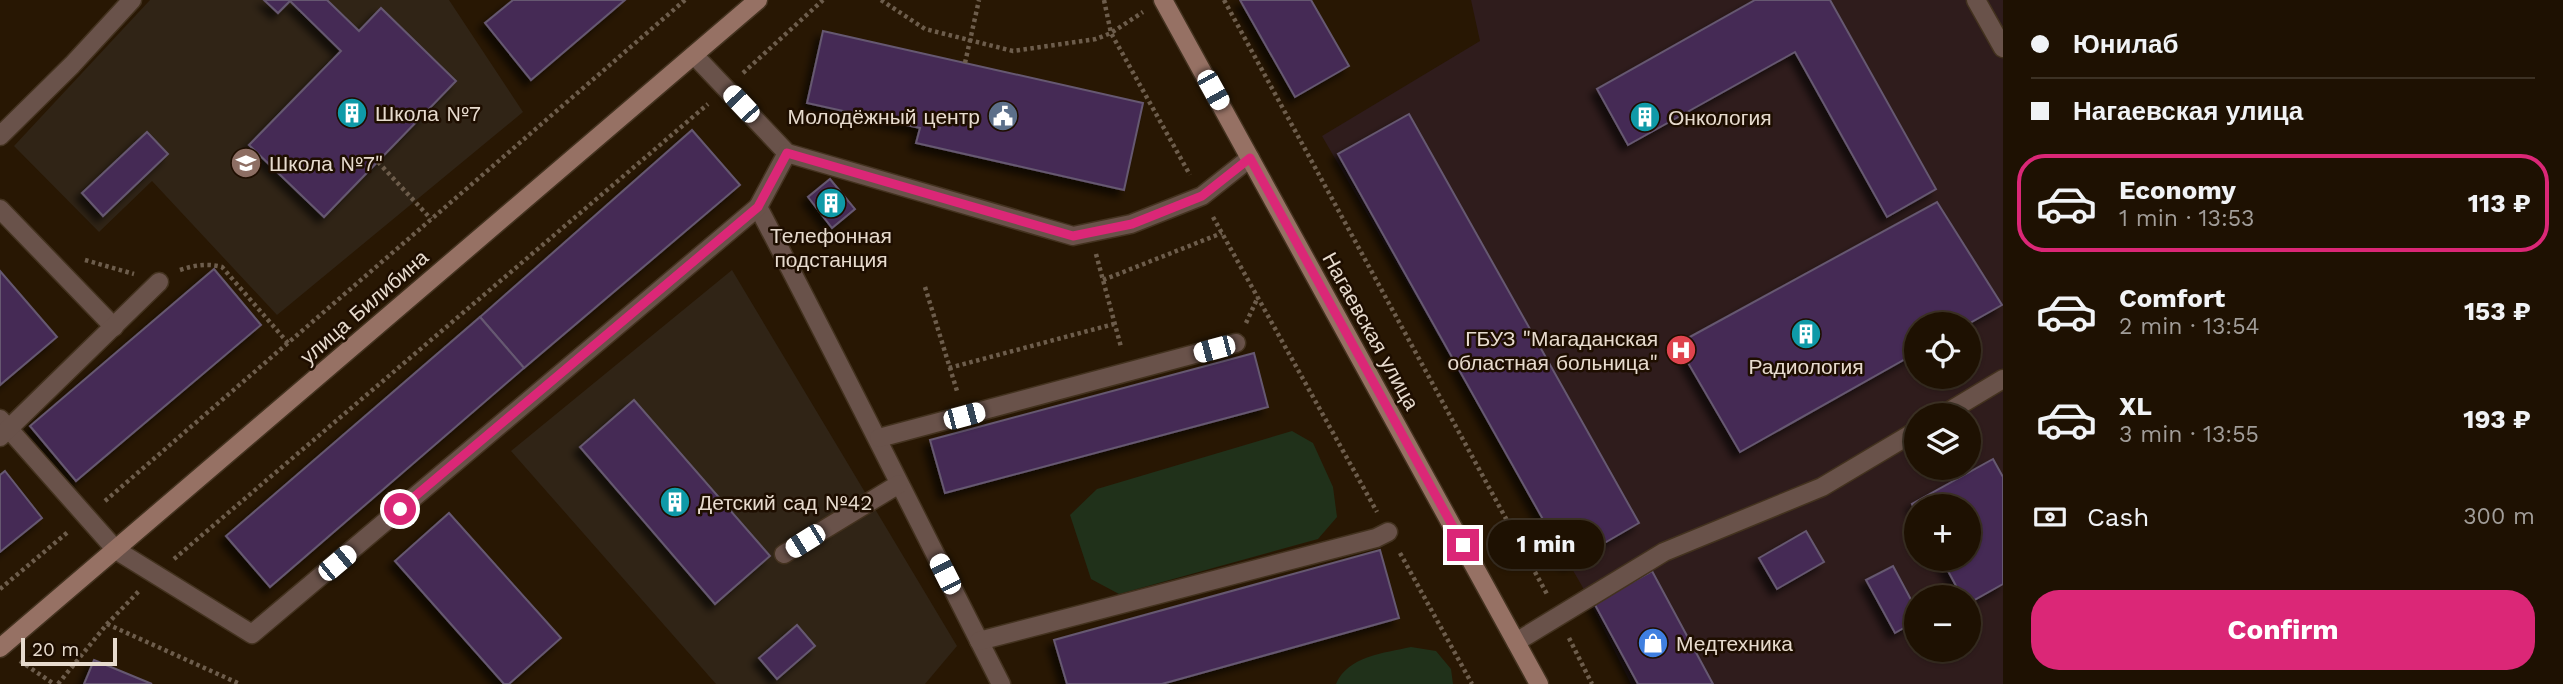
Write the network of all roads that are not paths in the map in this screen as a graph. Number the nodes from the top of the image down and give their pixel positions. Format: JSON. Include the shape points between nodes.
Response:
{"nodes":[{"id":1,"x":132,"y":0,"type":"edge"},
{"id":2,"x":758,"y":0,"type":"edge"},
{"id":3,"x":1976,"y":0,"type":"edge"},
{"id":4,"x":1158,"y":3,"type":"edge"},
{"id":5,"x":2003,"y":48,"type":"edge"},
{"id":6,"x":694,"y":55,"type":"junction"},
{"id":7,"x":0,"y":136,"type":"edge"},
{"id":8,"x":787,"y":153,"type":"junction"},
{"id":9,"x":1250,"y":158,"type":"junction"},
{"id":10,"x":758,"y":207,"type":"junction"},
{"id":11,"x":0,"y":209,"type":"edge"},
{"id":12,"x":159,"y":282,"type":"road end"},
{"id":13,"x":114,"y":327,"type":"junction"},
{"id":14,"x":1236,"y":343,"type":"dead end"},
{"id":15,"x":2003,"y":379,"type":"edge"},
{"id":16,"x":1963,"y":403,"type":"edge"},
{"id":17,"x":3,"y":428,"type":"edge"},
{"id":18,"x":1904,"y":437,"type":"edge"},
{"id":19,"x":879,"y":438,"type":"junction"},
{"id":20,"x":899,"y":484,"type":"junction"},
{"id":21,"x":1388,"y":532,"type":"road end"},
{"id":22,"x":116,"y":550,"type":"junction"},
{"id":23,"x":784,"y":554,"type":"dead end"},
{"id":24,"x":979,"y":641,"type":"junction"},
{"id":25,"x":1516,"y":642,"type":"junction"},
{"id":26,"x":0,"y":647,"type":"edge"},
{"id":27,"x":1001,"y":684,"type":"edge"},
{"id":28,"x":1539,"y":684,"type":"edge"}],
"edges":[{"from":1,"to":7,"type":"lane"},
{"from":2,"to":6,"type":"street","name":"улица Билибина"},
{"from":3,"to":5,"type":"lane"},
{"from":4,"to":9,"type":"street","name":"Нагаевская улица"},
{"from":6,"to":8,"type":"lane"},
{"from":6,"to":22,"type":"street","name":"улица Билибина"},
{"from":8,"to":9,"type":"lane","via":[[1073,236],[1132,224],[1202,196]]},
{"from":8,"to":10,"type":"lane"},
{"from":9,"to":25,"type":"street","name":"Нагаевская улица"},
{"from":10,"to":19,"type":"lane"},
{"from":10,"to":22,"type":"lane","via":[[253,634]]},
{"from":11,"to":13,"type":"lane"},
{"from":12,"to":13,"type":"lane"},
{"from":13,"to":17,"type":"lane"},
{"from":14,"to":19,"type":"lane"},
{"from":15,"to":16,"type":"lane"},
{"from":17,"to":22,"type":"lane"},
{"from":18,"to":25,"type":"lane","via":[[1822,487],[1664,552]]},
{"from":19,"to":20,"type":"lane"},
{"from":20,"to":23,"type":"lane"},
{"from":20,"to":24,"type":"lane"},
{"from":21,"to":24,"type":"lane"},
{"from":22,"to":26,"type":"street","name":"улица Билибина"},
{"from":24,"to":27,"type":"lane"},
{"from":25,"to":28,"type":"street","name":"Нагаевская улица"}]}
